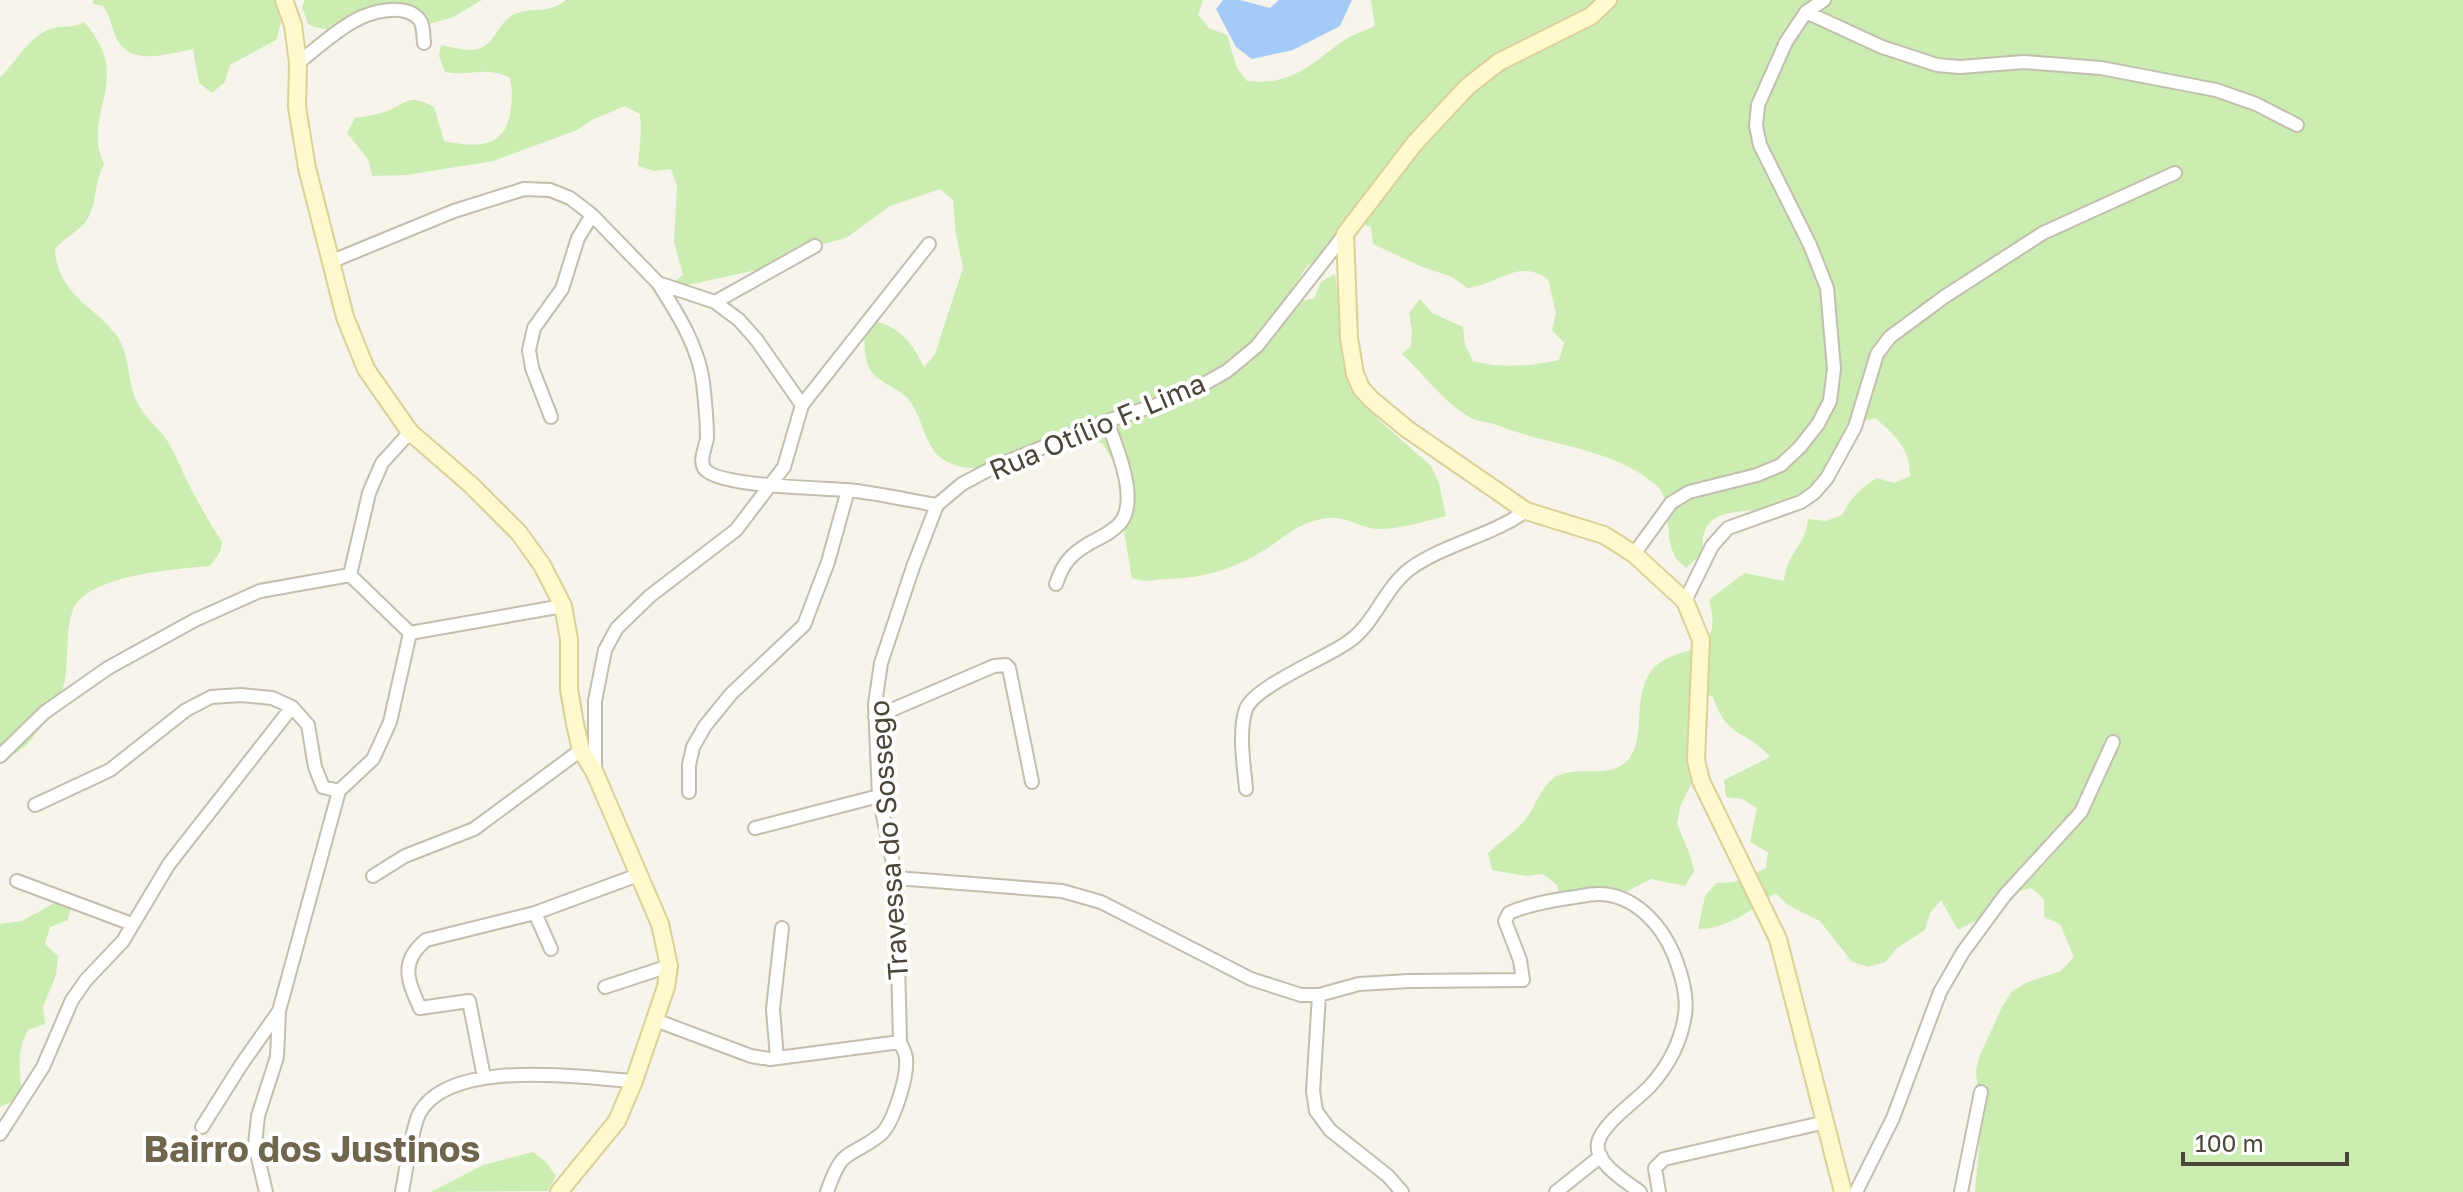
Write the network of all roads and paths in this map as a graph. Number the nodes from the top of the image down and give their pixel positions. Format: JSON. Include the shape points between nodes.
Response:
{"nodes":[{"id":1,"x":284,"y":0,"type":"edge"},
{"id":2,"x":1608,"y":0,"type":"edge"},
{"id":3,"x":1824,"y":0,"type":"edge"},
{"id":4,"x":1806,"y":12,"type":"junction"},
{"id":5,"x":424,"y":43,"type":"dead end"},
{"id":6,"x":298,"y":63,"type":"junction"},
{"id":7,"x":2297,"y":125,"type":"dead end"},
{"id":8,"x":2175,"y":173,"type":"dead end"},
{"id":9,"x":592,"y":215,"type":"junction"},
{"id":10,"x":1345,"y":234,"type":"junction"},
{"id":11,"x":929,"y":244,"type":"dead end"},
{"id":12,"x":815,"y":246,"type":"dead end"},
{"id":13,"x":330,"y":262,"type":"junction"},
{"id":14,"x":658,"y":283,"type":"junction"},
{"id":15,"x":715,"y":302,"type":"junction"},
{"id":16,"x":802,"y":405,"type":"junction"},
{"id":17,"x":551,"y":417,"type":"dead end"},
{"id":18,"x":1107,"y":421,"type":"junction"},
{"id":19,"x":410,"y":432,"type":"junction"},
{"id":20,"x":772,"y":486,"type":"junction"},
{"id":21,"x":848,"y":490,"type":"junction"},
{"id":22,"x":937,"y":505,"type":"junction"},
{"id":23,"x":1526,"y":511,"type":"junction"},
{"id":24,"x":1634,"y":554,"type":"junction"},
{"id":25,"x":350,"y":575,"type":"junction"},
{"id":26,"x":1056,"y":584,"type":"dead end"},
{"id":27,"x":1685,"y":601,"type":"junction"},
{"id":28,"x":563,"y":606,"type":"junction"},
{"id":29,"x":410,"y":633,"type":"junction"},
{"id":30,"x":292,"y":707,"type":"junction"},
{"id":31,"x":875,"y":717,"type":"junction"},
{"id":32,"x":2113,"y":742,"type":"dead end"},
{"id":33,"x":581,"y":750,"type":"junction"},
{"id":34,"x":0,"y":756,"type":"edge"},
{"id":35,"x":595,"y":773,"type":"junction"},
{"id":36,"x":1032,"y":782,"type":"dead end"},
{"id":37,"x":1246,"y":789,"type":"dead end"},
{"id":38,"x":339,"y":791,"type":"junction"},
{"id":39,"x":689,"y":792,"type":"dead end"},
{"id":40,"x":879,"y":796,"type":"junction"},
{"id":41,"x":35,"y":805,"type":"dead end"},
{"id":42,"x":755,"y":828,"type":"dead end"},
{"id":43,"x":638,"y":875,"type":"junction"},
{"id":44,"x":373,"y":876,"type":"dead end"},
{"id":45,"x":896,"y":878,"type":"junction"},
{"id":46,"x":17,"y":881,"type":"dead end"},
{"id":47,"x":535,"y":913,"type":"junction"},
{"id":48,"x":132,"y":924,"type":"junction"},
{"id":49,"x":782,"y":928,"type":"dead end"},
{"id":50,"x":551,"y":949,"type":"dead end"},
{"id":51,"x":669,"y":966,"type":"junction"},
{"id":52,"x":605,"y":987,"type":"dead end"},
{"id":53,"x":1319,"y":995,"type":"junction"},
{"id":54,"x":279,"y":1011,"type":"junction"},
{"id":55,"x":655,"y":1020,"type":"junction"},
{"id":56,"x":900,"y":1042,"type":"junction"},
{"id":57,"x":777,"y":1058,"type":"junction"},
{"id":58,"x":484,"y":1077,"type":"junction"},
{"id":59,"x":634,"y":1081,"type":"junction"},
{"id":60,"x":1981,"y":1092,"type":"dead end"},
{"id":61,"x":1826,"y":1122,"type":"junction"},
{"id":62,"x":202,"y":1127,"type":"dead end"},
{"id":63,"x":0,"y":1134,"type":"edge"},
{"id":64,"x":1601,"y":1156,"type":"junction"},
{"id":65,"x":266,"y":1192,"type":"edge"},
{"id":66,"x":402,"y":1192,"type":"edge"},
{"id":67,"x":559,"y":1192,"type":"edge"},
{"id":68,"x":827,"y":1192,"type":"edge"},
{"id":69,"x":1402,"y":1192,"type":"edge"},
{"id":70,"x":1556,"y":1192,"type":"edge"},
{"id":71,"x":1640,"y":1192,"type":"edge"},
{"id":72,"x":1659,"y":1192,"type":"edge"},
{"id":73,"x":1843,"y":1192,"type":"edge"},
{"id":74,"x":1856,"y":1192,"type":"edge"},
{"id":75,"x":1961,"y":1192,"type":"edge"}],
"edges":[{"from":1,"to":6,"type":"street"},
{"from":2,"to":10,"type":"street","via":[[1591,16],[1499,62],[1467,87],[1414,144]]},
{"from":3,"to":4,"type":"street"},
{"from":4,"to":7,"type":"street","via":[[1937,65],[2024,62],[2101,68],[2216,90]]},
{"from":4,"to":24,"type":"street","via":[[1786,42],[1758,105],[1756,126],[1827,288],[1834,369],[1830,401],[1818,424],[1781,465],[1689,492],[1671,503]]},
{"from":5,"to":6,"type":"street","via":[[419,18],[395,10],[351,22]]},
{"from":6,"to":13,"type":"street","via":[[297,107]]},
{"from":8,"to":27,"type":"street","via":[[2043,233],[1890,337],[1877,354],[1855,427],[1827,478],[1801,502],[1728,528],[1712,546]]},
{"from":9,"to":13,"type":"street","via":[[550,190],[524,189],[454,211]]},
{"from":9,"to":14,"type":"street"},
{"from":9,"to":17,"type":"street","via":[[578,238],[562,289],[534,328],[529,350]]},
{"from":10,"to":18,"type":"street","name":"Rua Otílio F. Lima","via":[[1257,346],[1227,371],[1181,397]]},
{"from":10,"to":23,"type":"street","via":[[1349,338],[1361,388],[1407,429]]},
{"from":11,"to":16,"type":"street"},
{"from":12,"to":15,"type":"street"},
{"from":13,"to":19,"type":"street","via":[[366,369]]},
{"from":14,"to":15,"type":"street"},
{"from":14,"to":20,"type":"street","via":[[678,314],[703,379],[703,467],[718,477]]},
{"from":15,"to":16,"type":"street","via":[[756,339]]},
{"from":16,"to":20,"type":"street","via":[[784,467]]},
{"from":18,"to":22,"type":"street","name":"Rua Otílio F. Lima","via":[[992,468]]},
{"from":18,"to":26,"type":"street","via":[[1123,468],[1127,510],[1111,532],[1065,561]]},
{"from":19,"to":25,"type":"street","via":[[382,463],[369,493]]},
{"from":19,"to":28,"type":"street","via":[[519,533]]},
{"from":20,"to":21,"type":"street"},
{"from":20,"to":35,"type":"street","via":[[736,530],[617,628],[605,650],[595,701]]},
{"from":21,"to":22,"type":"street"},
{"from":21,"to":39,"type":"street","via":[[804,625],[705,726],[693,747]]},
{"from":22,"to":31,"type":"street","name":"Travessa do Sossego","via":[[881,663]]},
{"from":23,"to":24,"type":"street","via":[[1604,535]]},
{"from":23,"to":37,"type":"street","via":[[1410,569],[1349,642],[1254,698],[1246,708],[1243,730]]},
{"from":24,"to":27,"type":"street"},
{"from":25,"to":29,"type":"street"},
{"from":25,"to":34,"type":"street","via":[[260,591],[195,620],[108,668],[45,712]]},
{"from":27,"to":61,"type":"street","via":[[1701,640],[1696,760],[1701,781],[1771,922]]},
{"from":28,"to":29,"type":"street"},
{"from":28,"to":33,"type":"street","via":[[569,689]]},
{"from":29,"to":38,"type":"street","via":[[390,722],[373,759]]},
{"from":30,"to":38,"type":"street","via":[[308,725],[323,787]]},
{"from":30,"to":41,"type":"street","via":[[272,698],[211,697],[186,710],[110,770]]},
{"from":30,"to":48,"type":"street","via":[[169,864]]},
{"from":31,"to":36,"type":"street","via":[[1006,665]]},
{"from":31,"to":40,"type":"street","name":"Travessa do Sossego"},
{"from":32,"to":74,"type":"street","via":[[2081,812],[2005,895],[1955,965],[1893,1118]]},
{"from":33,"to":35,"type":"street"},
{"from":33,"to":44,"type":"street","via":[[474,829],[405,856]]},
{"from":35,"to":43,"type":"street"},
{"from":38,"to":54,"type":"street"},
{"from":40,"to":42,"type":"street"},
{"from":40,"to":45,"type":"street","name":"Travessa do Sossego"},
{"from":43,"to":47,"type":"street"},
{"from":43,"to":51,"type":"street","via":[[660,924]]},
{"from":45,"to":53,"type":"street","via":[[1062,891],[1101,902],[1251,979],[1301,995]]},
{"from":45,"to":56,"type":"street","name":"Travessa do Sossego"},
{"from":46,"to":48,"type":"street"},
{"from":47,"to":50,"type":"street"},
{"from":47,"to":58,"type":"street","via":[[426,940],[409,961],[407,980],[420,1008],[469,1001]]},
{"from":48,"to":63,"type":"street","via":[[72,1000],[43,1067]]},
{"from":49,"to":57,"type":"street","via":[[773,1009]]},
{"from":51,"to":52,"type":"street"},
{"from":51,"to":55,"type":"street"},
{"from":53,"to":64,"type":"street","via":[[1359,984],[1523,980],[1505,921],[1509,913],[1556,900],[1619,897],[1658,924],[1668,941],[1681,974],[1686,1011],[1676,1049],[1652,1083],[1605,1130],[1599,1141]]},
{"from":53,"to":69,"type":"street","via":[[1316,1111],[1330,1130]]},
{"from":54,"to":62,"type":"street"},
{"from":54,"to":65,"type":"street","via":[[277,1057],[258,1116],[255,1145]]},
{"from":55,"to":57,"type":"street","via":[[751,1056]]},
{"from":55,"to":59,"type":"street"},
{"from":56,"to":57,"type":"street"},
{"from":56,"to":68,"type":"street","name":"Travessa do Sossego","via":[[906,1067],[887,1127],[845,1155]]},
{"from":58,"to":59,"type":"street"},
{"from":58,"to":66,"type":"street","via":[[450,1086],[418,1115]]},
{"from":59,"to":67,"type":"street","via":[[617,1121]]},
{"from":60,"to":75,"type":"street"},
{"from":61,"to":72,"type":"street","via":[[1664,1159],[1655,1168]]},
{"from":61,"to":73,"type":"street"},
{"from":64,"to":70,"type":"street"},
{"from":64,"to":71,"type":"street"}]}
